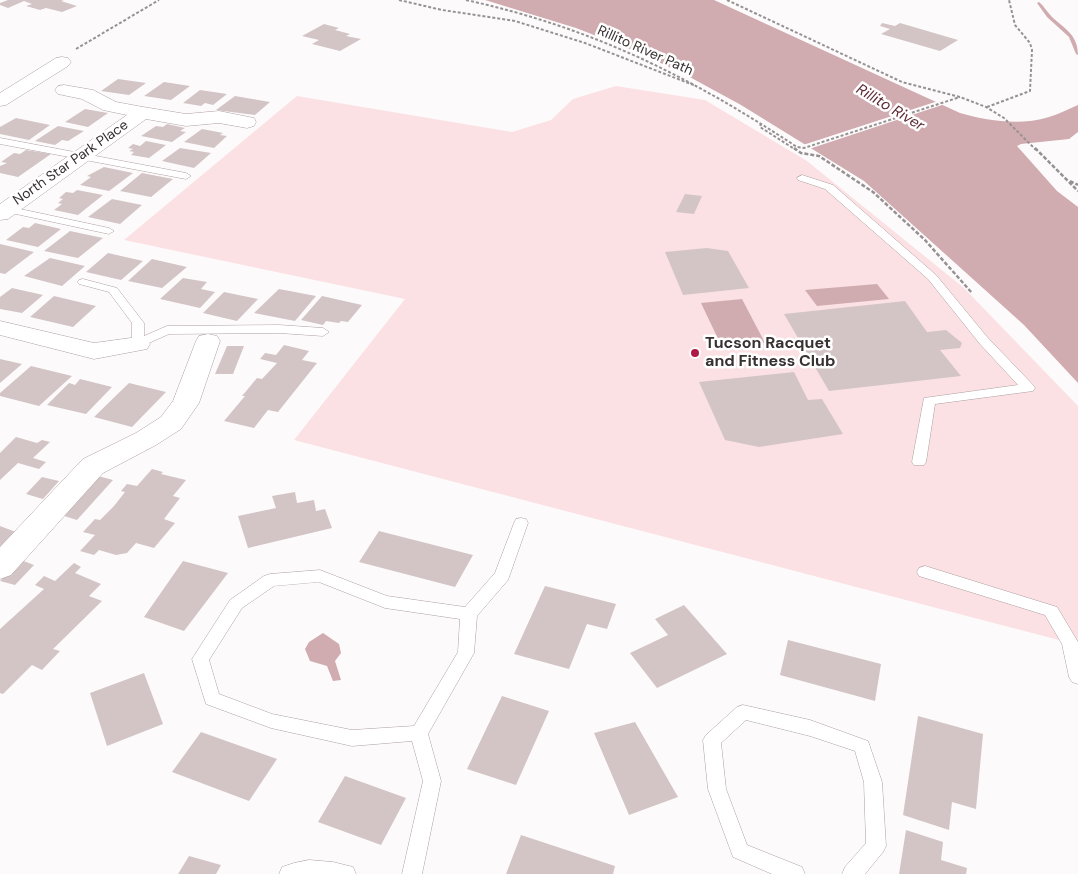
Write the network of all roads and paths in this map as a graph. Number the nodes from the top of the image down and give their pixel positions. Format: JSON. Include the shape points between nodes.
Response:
{"nodes":[{"id":1,"x":159,"y":0,"type":"edge"},
{"id":2,"x":399,"y":0,"type":"edge"},
{"id":3,"x":466,"y":0,"type":"edge"},
{"id":4,"x":727,"y":0,"type":"edge"},
{"id":5,"x":1009,"y":0,"type":"edge"},
{"id":6,"x":62,"y":62,"type":"joint"},
{"id":7,"x":704,"y":89,"type":"junction"},
{"id":8,"x":64,"y":90,"type":"dead end"},
{"id":9,"x":960,"y":97,"type":"junction"},
{"id":10,"x":0,"y":101,"type":"edge"},
{"id":11,"x":986,"y":107,"type":"junction"},
{"id":12,"x":143,"y":113,"type":"junction"},
{"id":13,"x":247,"y":122,"type":"dead end"},
{"id":14,"x":0,"y":141,"type":"edge"},
{"id":15,"x":81,"y":156,"type":"junction"},
{"id":16,"x":186,"y":176,"type":"dead end"},
{"id":17,"x":802,"y":178,"type":"dead end"},
{"id":18,"x":1066,"y":179,"type":"junction"},
{"id":19,"x":1078,"y":185,"type":"edge"},
{"id":20,"x":1078,"y":191,"type":"edge"},
{"id":21,"x":7,"y":203,"type":"edge"},
{"id":22,"x":109,"y":231,"type":"dead end"},
{"id":23,"x":83,"y":282,"type":"dead end"},
{"id":24,"x":0,"y":328,"type":"edge"},
{"id":25,"x":323,"y":332,"type":"dead end"},
{"id":26,"x":208,"y":341,"type":"dead end"},
{"id":27,"x":138,"y":344,"type":"junction"},
{"id":28,"x":919,"y":462,"type":"dead end"},
{"id":29,"x":521,"y":523,"type":"dead end"},
{"id":30,"x":0,"y":567,"type":"edge"},
{"id":31,"x":925,"y":572,"type":"dead end"},
{"id":32,"x":468,"y":614,"type":"junction"},
{"id":33,"x":1078,"y":677,"type":"edge"},
{"id":34,"x":420,"y":733,"type":"junction"},
{"id":35,"x":289,"y":874,"type":"edge"},
{"id":36,"x":346,"y":874,"type":"edge"},
{"id":37,"x":412,"y":874,"type":"edge"},
{"id":38,"x":795,"y":874,"type":"edge"},
{"id":39,"x":852,"y":874,"type":"edge"}],
"edges":[{"from":1,"to":6,"type":"path","via":[[66,55]]},
{"from":2,"to":7,"type":"path","via":[[515,21],[586,43]]},
{"from":3,"to":7,"type":"path","name":"Rillito River Path","via":[[518,12],[589,36]]},
{"from":4,"to":9,"type":"path","via":[[902,82]]},
{"from":5,"to":11,"type":"path","via":[[1015,25],[1032,50],[1030,91]]},
{"from":6,"to":10,"type":"street"},
{"from":7,"to":9,"type":"path","name":"Rillito River Path","via":[[804,148]]},
{"from":8,"to":12,"type":"street","name":"North Star Park Place","via":[[87,94],[110,106]]},
{"from":9,"to":11,"type":"path"},
{"from":11,"to":18,"type":"path","via":[[1004,118]]},
{"from":12,"to":13,"type":"street","name":"North Star Park Place","via":[[186,120],[219,118]]},
{"from":12,"to":15,"type":"street","name":"North Star Park Place"},
{"from":14,"to":15,"type":"lane"},
{"from":15,"to":16,"type":"lane"},
{"from":15,"to":21,"type":"street","name":"North Star Park Place"},
{"from":17,"to":28,"type":"lane","via":[[829,187],[932,277],[984,341],[1028,388],[930,401]]},
{"from":18,"to":19,"type":"path"},
{"from":18,"to":20,"type":"path"},
{"from":21,"to":22,"type":"lane"},
{"from":23,"to":27,"type":"lane","via":[[113,290],[138,324]]},
{"from":24,"to":27,"type":"street","via":[[94,351]]},
{"from":25,"to":27,"type":"lane","via":[[167,330]]},
{"from":26,"to":30,"type":"street","via":[[186,404],[171,423],[93,466]]},
{"from":29,"to":32,"type":"lane","via":[[502,576]]},
{"from":31,"to":33,"type":"lane","via":[[1051,611],[1070,643]]},
{"from":32,"to":34,"type":"lane","via":[[466,653]]},
{"from":32,"to":34,"type":"lane","via":[[385,602],[320,576],[270,580],[236,604],[200,659],[212,699],[271,721],[352,738]]},
{"from":34,"to":37,"type":"lane","via":[[432,781]]},
{"from":35,"to":36,"type":"lane","via":[[296,870]]},
{"from":38,"to":39,"type":"lane","via":[[740,850],[717,789],[712,740],[743,712],[810,728],[862,746],[873,782],[876,846]]}]}
